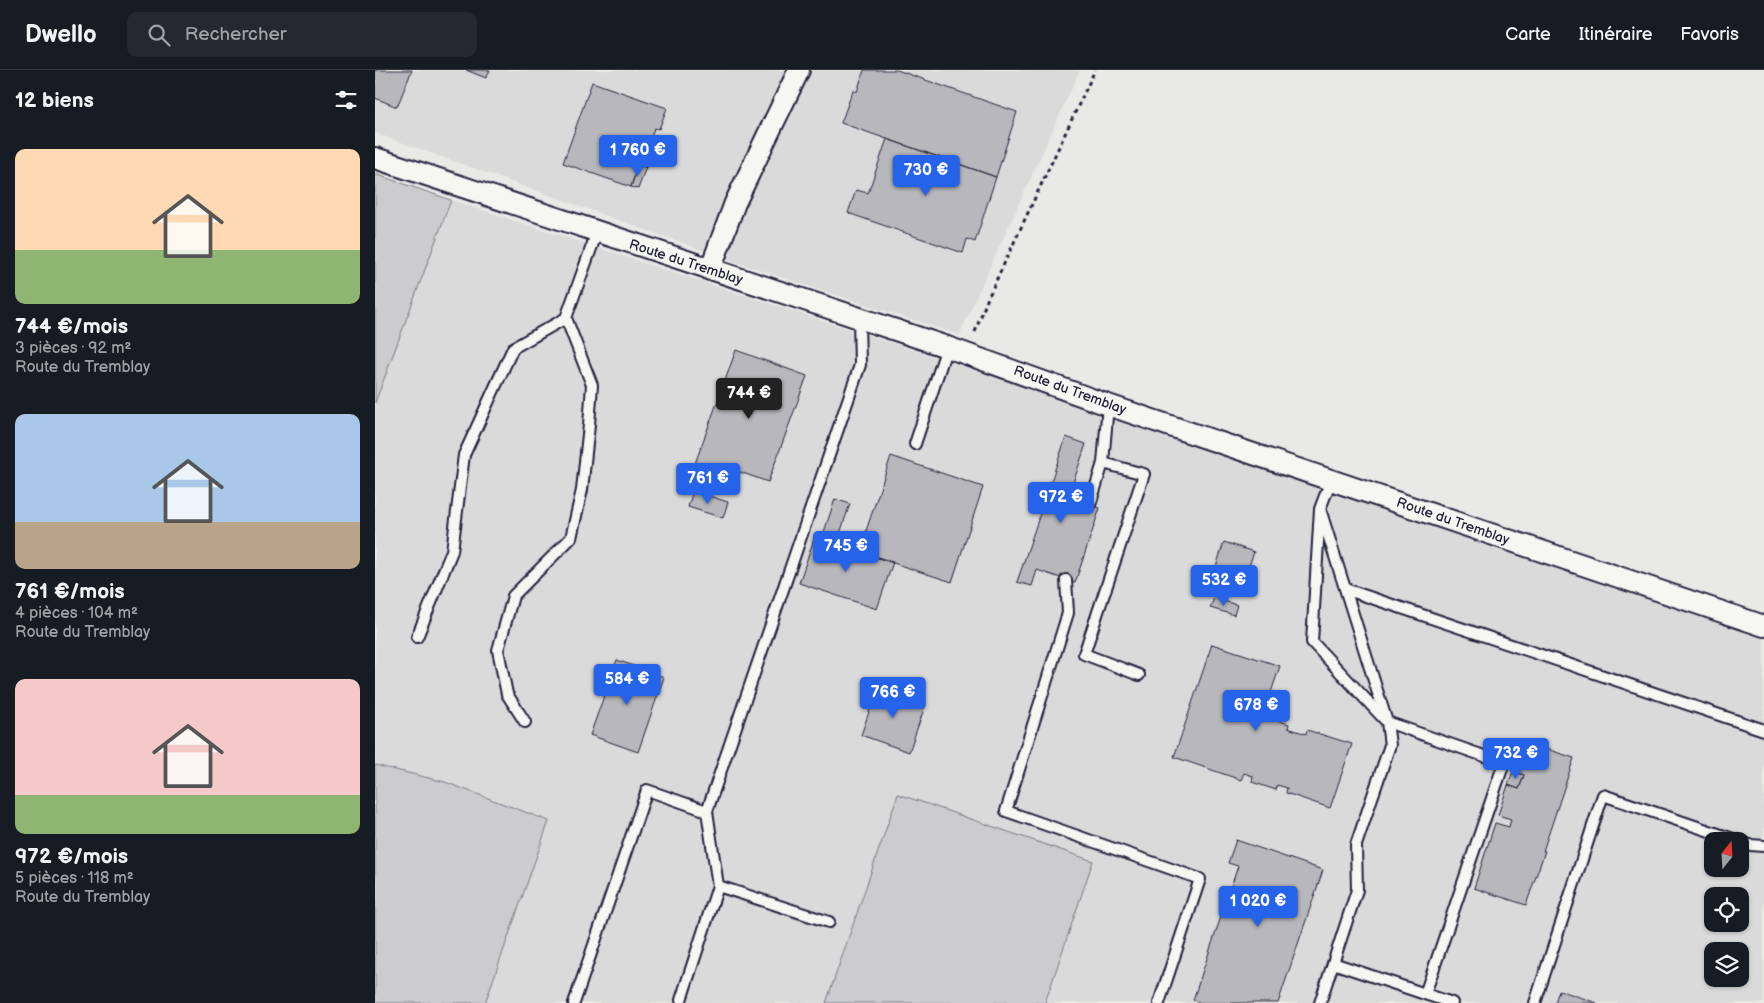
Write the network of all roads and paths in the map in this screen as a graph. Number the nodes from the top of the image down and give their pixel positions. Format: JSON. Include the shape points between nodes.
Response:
{"nodes":[{"id":1,"x":799,"y":70,"type":"edge"},
{"id":2,"x":1095,"y":70,"type":"edge"},
{"id":3,"x":375,"y":158,"type":"edge"},
{"id":4,"x":597,"y":232,"type":"junction"},
{"id":5,"x":710,"y":270,"type":"junction"},
{"id":6,"x":566,"y":318,"type":"junction"},
{"id":7,"x":859,"y":318,"type":"junction"},
{"id":8,"x":947,"y":346,"type":"junction"},
{"id":9,"x":967,"y":354,"type":"junction"},
{"id":10,"x":1108,"y":404,"type":"junction"},
{"id":11,"x":915,"y":444,"type":"dead end"},
{"id":12,"x":1103,"y":462,"type":"junction"},
{"id":13,"x":1331,"y":480,"type":"junction"},
{"id":14,"x":1091,"y":505,"type":"dead end"},
{"id":15,"x":1320,"y":509,"type":"junction"},
{"id":16,"x":1066,"y":580,"type":"dead end"},
{"id":17,"x":1345,"y":589,"type":"junction"},
{"id":18,"x":1764,"y":626,"type":"edge"},
{"id":19,"x":417,"y":637,"type":"dead end"},
{"id":20,"x":1139,"y":675,"type":"dead end"},
{"id":21,"x":525,"y":722,"type":"dead end"},
{"id":22,"x":1387,"y":722,"type":"junction"},
{"id":23,"x":1764,"y":730,"type":"edge"},
{"id":24,"x":707,"y":811,"type":"junction"},
{"id":25,"x":1712,"y":832,"type":"edge"},
{"id":26,"x":1749,"y":845,"type":"edge"},
{"id":27,"x":1764,"y":846,"type":"edge"},
{"id":28,"x":717,"y":886,"type":"junction"},
{"id":29,"x":829,"y":922,"type":"dead end"},
{"id":30,"x":1333,"y":963,"type":"junction"},
{"id":31,"x":1425,"y":994,"type":"junction"},
{"id":32,"x":681,"y":1000,"type":"dead end"},
{"id":33,"x":574,"y":1003,"type":"edge"},
{"id":34,"x":1159,"y":1003,"type":"edge"},
{"id":35,"x":1320,"y":1003,"type":"edge"},
{"id":36,"x":1452,"y":1003,"type":"edge"},
{"id":37,"x":1535,"y":1003,"type":"edge"}],
"edges":[{"from":1,"to":5,"type":"street","via":[[735,204]]},
{"from":2,"to":9,"type":"path","via":[[987,300]]},
{"from":3,"to":4,"type":"street","name":"Route du Tremblay"},
{"from":4,"to":5,"type":"street","name":"Route du Tremblay"},
{"from":4,"to":6,"type":"lane"},
{"from":5,"to":7,"type":"street","name":"Route du Tremblay"},
{"from":6,"to":19,"type":"lane","via":[[513,348],[463,454],[452,551]]},
{"from":6,"to":21,"type":"lane","via":[[592,385],[582,490],[571,538],[513,596],[498,650],[507,694]]},
{"from":7,"to":8,"type":"street","name":"Route du Tremblay"},
{"from":7,"to":24,"type":"lane","via":[[859,365]]},
{"from":8,"to":9,"type":"street","name":"Route du Tremblay"},
{"from":8,"to":11,"type":"lane"},
{"from":9,"to":10,"type":"street","name":"Route du Tremblay"},
{"from":10,"to":12,"type":"lane"},
{"from":10,"to":13,"type":"street","name":"Route du Tremblay"},
{"from":12,"to":14,"type":"lane"},
{"from":12,"to":20,"type":"lane","via":[[1144,474],[1084,654]]},
{"from":13,"to":15,"type":"lane"},
{"from":13,"to":18,"type":"street","name":"Route du Tremblay"},
{"from":15,"to":17,"type":"lane"},
{"from":15,"to":22,"type":"lane","via":[[1312,642]]},
{"from":16,"to":34,"type":"lane","via":[[1068,614],[1007,811],[1200,879]]},
{"from":17,"to":22,"type":"lane"},
{"from":17,"to":23,"type":"lane"},
{"from":22,"to":30,"type":"lane","via":[[1390,745],[1356,845],[1357,890]]},
{"from":22,"to":31,"type":"lane","via":[[1504,763]]},
{"from":24,"to":28,"type":"lane"},
{"from":24,"to":33,"type":"lane","via":[[647,790]]},
{"from":25,"to":37,"type":"lane","via":[[1603,795]]},
{"from":26,"to":27,"type":"lane"},
{"from":28,"to":29,"type":"lane"},
{"from":28,"to":32,"type":"lane"},
{"from":30,"to":31,"type":"lane"},
{"from":30,"to":35,"type":"lane"},
{"from":31,"to":36,"type":"lane"}]}
